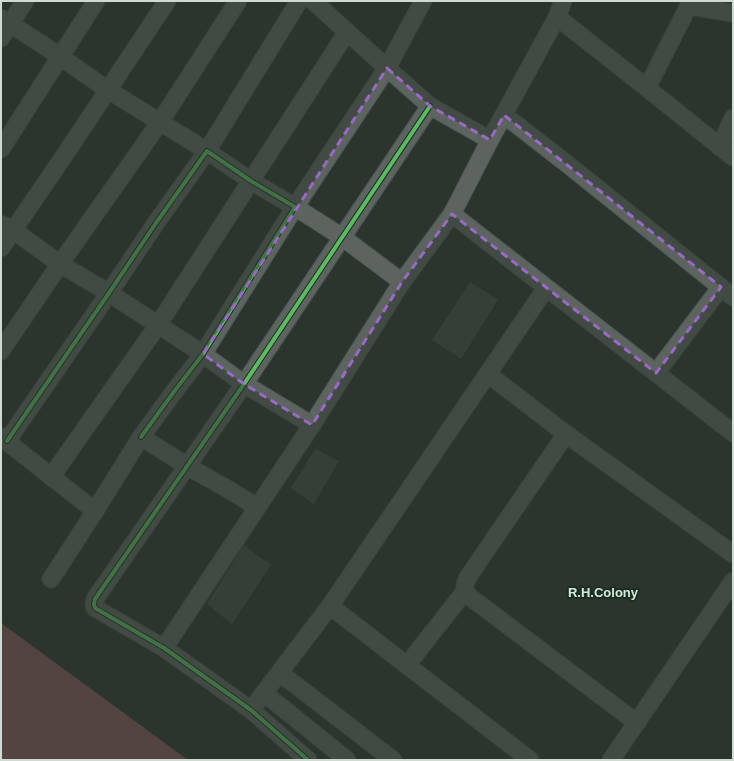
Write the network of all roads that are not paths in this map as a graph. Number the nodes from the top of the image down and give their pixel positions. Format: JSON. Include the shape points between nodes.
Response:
{"nodes":[{"id":1,"x":26,"y":1,"type":"edge"},
{"id":2,"x":96,"y":1,"type":"edge"},
{"id":3,"x":167,"y":1,"type":"edge"},
{"id":4,"x":238,"y":1,"type":"edge"},
{"id":5,"x":299,"y":1,"type":"edge"},
{"id":6,"x":313,"y":1,"type":"edge"},
{"id":7,"x":423,"y":1,"type":"edge"},
{"id":8,"x":563,"y":1,"type":"edge"},
{"id":9,"x":690,"y":3,"type":"edge"},
{"id":10,"x":733,"y":12,"type":"edge"},
{"id":11,"x":557,"y":17,"type":"junction"},
{"id":12,"x":6,"y":21,"type":"edge"},
{"id":13,"x":347,"y":32,"type":"junction"},
{"id":14,"x":1,"y":38,"type":"edge"},
{"id":15,"x":60,"y":56,"type":"junction"},
{"id":16,"x":387,"y":68,"type":"junction"},
{"id":17,"x":647,"y":88,"type":"junction"},
{"id":18,"x":108,"y":90,"type":"junction"},
{"id":19,"x":430,"y":106,"type":"junction"},
{"id":20,"x":504,"y":115,"type":"junction"},
{"id":21,"x":733,"y":118,"type":"edge"},
{"id":22,"x":160,"y":122,"type":"junction"},
{"id":23,"x":490,"y":140,"type":"junction"},
{"id":24,"x":1,"y":149,"type":"edge"},
{"id":25,"x":207,"y":150,"type":"junction"},
{"id":26,"x":727,"y":152,"type":"edge"},
{"id":27,"x":251,"y":181,"type":"junction"},
{"id":28,"x":295,"y":207,"type":"junction"},
{"id":29,"x":452,"y":214,"type":"junction"},
{"id":30,"x":7,"y":227,"type":"edge"},
{"id":31,"x":342,"y":237,"type":"junction"},
{"id":32,"x":1,"y":248,"type":"edge"},
{"id":33,"x":60,"y":264,"type":"junction"},
{"id":34,"x":402,"y":282,"type":"junction"},
{"id":35,"x":546,"y":288,"type":"junction"},
{"id":36,"x":727,"y":292,"type":"edge"},
{"id":37,"x":110,"y":293,"type":"junction"},
{"id":38,"x":158,"y":325,"type":"junction"},
{"id":39,"x":1,"y":351,"type":"edge"},
{"id":40,"x":203,"y":354,"type":"junction"},
{"id":41,"x":656,"y":373,"type":"junction"},
{"id":42,"x":488,"y":374,"type":"junction"},
{"id":43,"x":244,"y":384,"type":"junction"},
{"id":44,"x":312,"y":425,"type":"junction"},
{"id":45,"x":733,"y":433,"type":"edge"},
{"id":46,"x":566,"y":434,"type":"junction"},
{"id":47,"x":141,"y":437,"type":"junction"},
{"id":48,"x":4,"y":439,"type":"edge"},
{"id":49,"x":187,"y":467,"type":"junction"},
{"id":50,"x":52,"y":477,"type":"junction"},
{"id":51,"x":257,"y":507,"type":"junction"},
{"id":52,"x":95,"y":511,"type":"junction"},
{"id":53,"x":733,"y":554,"type":"edge"},
{"id":54,"x":52,"y":579,"type":"dead end"},
{"id":55,"x":733,"y":581,"type":"edge"},
{"id":56,"x":465,"y":591,"type":"junction"},
{"id":57,"x":330,"y":606,"type":"junction"},
{"id":58,"x":164,"y":648,"type":"junction"},
{"id":59,"x":407,"y":665,"type":"junction"},
{"id":60,"x":280,"y":673,"type":"junction"},
{"id":61,"x":264,"y":692,"type":"junction"},
{"id":62,"x":251,"y":710,"type":"junction"},
{"id":63,"x":637,"y":723,"type":"junction"},
{"id":64,"x":308,"y":760,"type":"edge"},
{"id":65,"x":347,"y":760,"type":"edge"},
{"id":66,"x":393,"y":760,"type":"edge"},
{"id":67,"x":530,"y":760,"type":"edge"},
{"id":68,"x":611,"y":760,"type":"edge"}],
"edges":[{"from":1,"to":12,"type":"street"},
{"from":2,"to":15,"type":"street"},
{"from":3,"to":18,"type":"street"},
{"from":4,"to":22,"type":"street"},
{"from":5,"to":25,"type":"street"},
{"from":6,"to":13,"type":"street"},
{"from":7,"to":16,"type":"street"},
{"from":8,"to":11,"type":"street"},
{"from":9,"to":10,"type":"street"},
{"from":9,"to":17,"type":"street"},
{"from":11,"to":17,"type":"street"},
{"from":11,"to":20,"type":"street"},
{"from":12,"to":14,"type":"street"},
{"from":12,"to":15,"type":"street"},
{"from":13,"to":16,"type":"street"},
{"from":13,"to":27,"type":"street"},
{"from":15,"to":18,"type":"street"},
{"from":15,"to":24,"type":"street"},
{"from":16,"to":19,"type":"street"},
{"from":16,"to":28,"type":"street"},
{"from":17,"to":26,"type":"street"},
{"from":18,"to":22,"type":"street"},
{"from":18,"to":30,"type":"street","via":[[64,156]]},
{"from":19,"to":23,"type":"street"},
{"from":19,"to":31,"type":"street"},
{"from":20,"to":23,"type":"street"},
{"from":20,"to":36,"type":"street"},
{"from":21,"to":26,"type":"street"},
{"from":22,"to":25,"type":"street"},
{"from":22,"to":33,"type":"street"},
{"from":23,"to":29,"type":"street"},
{"from":25,"to":27,"type":"street"},
{"from":25,"to":37,"type":"street"},
{"from":27,"to":28,"type":"street"},
{"from":27,"to":38,"type":"street"},
{"from":28,"to":31,"type":"street"},
{"from":28,"to":40,"type":"street"},
{"from":29,"to":34,"type":"street"},
{"from":29,"to":35,"type":"street"},
{"from":30,"to":32,"type":"street"},
{"from":30,"to":33,"type":"street"},
{"from":31,"to":34,"type":"street"},
{"from":31,"to":43,"type":"street"},
{"from":33,"to":37,"type":"street"},
{"from":33,"to":39,"type":"street"},
{"from":34,"to":44,"type":"street"},
{"from":35,"to":41,"type":"street"},
{"from":35,"to":42,"type":"street"},
{"from":36,"to":41,"type":"street"},
{"from":37,"to":38,"type":"street"},
{"from":37,"to":48,"type":"street"},
{"from":38,"to":40,"type":"street"},
{"from":38,"to":50,"type":"street"},
{"from":40,"to":43,"type":"street"},
{"from":40,"to":47,"type":"street"},
{"from":41,"to":45,"type":"street"},
{"from":42,"to":46,"type":"street"},
{"from":42,"to":57,"type":"street"},
{"from":43,"to":44,"type":"street"},
{"from":43,"to":49,"type":"street"},
{"from":44,"to":51,"type":"street"},
{"from":46,"to":53,"type":"street"},
{"from":46,"to":56,"type":"street","via":[[468,577]]},
{"from":47,"to":49,"type":"street"},
{"from":47,"to":52,"type":"street"},
{"from":48,"to":50,"type":"street"},
{"from":49,"to":51,"type":"street"},
{"from":49,"to":58,"type":"street","via":[[94,600],[95,608]]},
{"from":50,"to":52,"type":"street"},
{"from":51,"to":58,"type":"street"},
{"from":52,"to":54,"type":"street"},
{"from":55,"to":63,"type":"street"},
{"from":56,"to":59,"type":"street"},
{"from":56,"to":63,"type":"street"},
{"from":57,"to":59,"type":"street"},
{"from":57,"to":60,"type":"street"},
{"from":58,"to":62,"type":"street"},
{"from":59,"to":67,"type":"street"},
{"from":60,"to":61,"type":"street"},
{"from":60,"to":66,"type":"street"},
{"from":61,"to":62,"type":"street"},
{"from":61,"to":65,"type":"street"},
{"from":62,"to":64,"type":"street"},
{"from":63,"to":68,"type":"street"}]}
